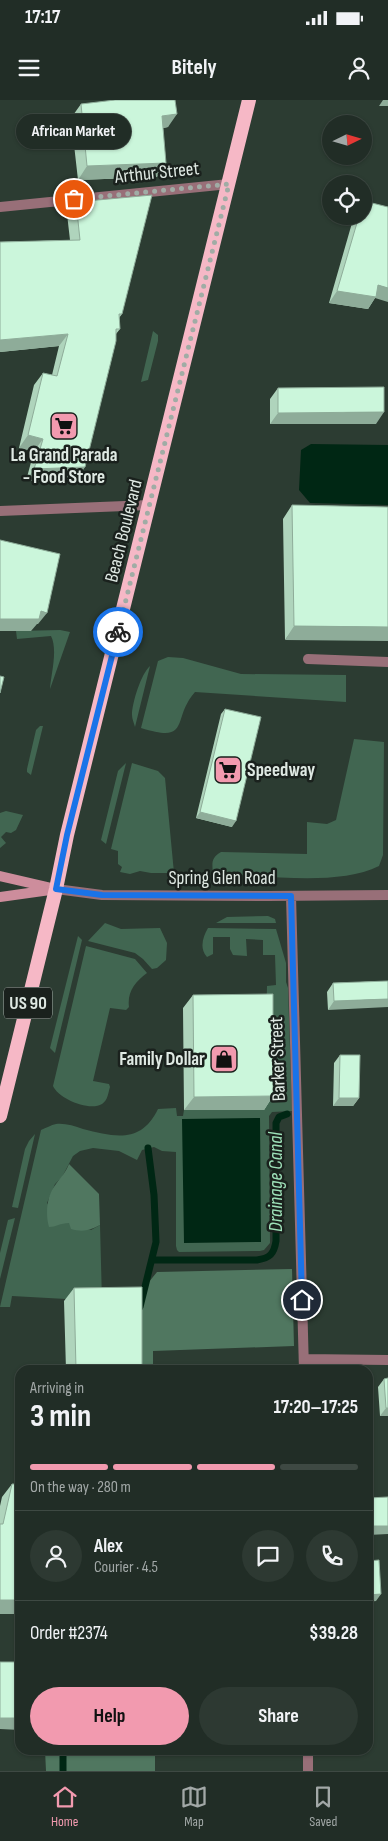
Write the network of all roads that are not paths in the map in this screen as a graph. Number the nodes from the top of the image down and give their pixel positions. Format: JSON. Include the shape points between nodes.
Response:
{"nodes":[{"id":1,"x":249,"y":100,"type":"edge"},
{"id":2,"x":229,"y":184,"type":"junction"},
{"id":3,"x":0,"y":206,"type":"edge"},
{"id":4,"x":150,"y":505,"type":"junction"},
{"id":5,"x":0,"y":511,"type":"edge"},
{"id":6,"x":308,"y":659,"type":"dead end"},
{"id":7,"x":388,"y":662,"type":"edge"},
{"id":8,"x":0,"y":876,"type":"edge"},
{"id":9,"x":56,"y":889,"type":"junction"},
{"id":10,"x":388,"y":895,"type":"edge"},
{"id":11,"x":291,"y":896,"type":"junction"},
{"id":12,"x":0,"y":898,"type":"edge"},
{"id":13,"x":0,"y":1116,"type":"edge"},
{"id":14,"x":304,"y":1359,"type":"junction"},
{"id":15,"x":388,"y":1360,"type":"edge"},
{"id":16,"x":304,"y":1365,"type":"edge"},
{"id":17,"x":308,"y":1755,"type":"edge"},
{"id":18,"x":308,"y":1771,"type":"edge"}],
"edges":[{"from":1,"to":2,"type":"highway","name":"Beach Boulevard","number":"US 90"},
{"from":2,"to":3,"type":"street","name":"Arthur Street"},
{"from":2,"to":4,"type":"highway","name":"Beach Boulevard","number":"US 90"},
{"from":4,"to":5,"type":"street"},
{"from":4,"to":9,"type":"highway","name":"Beach Boulevard","number":"US 90"},
{"from":6,"to":7,"type":"street"},
{"from":8,"to":9,"type":"main road","name":"Spring Glen Road"},
{"from":9,"to":11,"type":"street","name":"Spring Glen Road","via":[[102,895]]},
{"from":9,"to":12,"type":"main road","name":"Spring Glen Road"},
{"from":9,"to":13,"type":"highway","name":"Beach Boulevard","number":"US 90"},
{"from":10,"to":11,"type":"street","name":"Spring Glen Road"},
{"from":11,"to":14,"type":"street","name":"Barker Street"},
{"from":14,"to":15,"type":"street"},
{"from":14,"to":16,"type":"street","name":"Barker Street"},
{"from":17,"to":18,"type":"street"}]}
